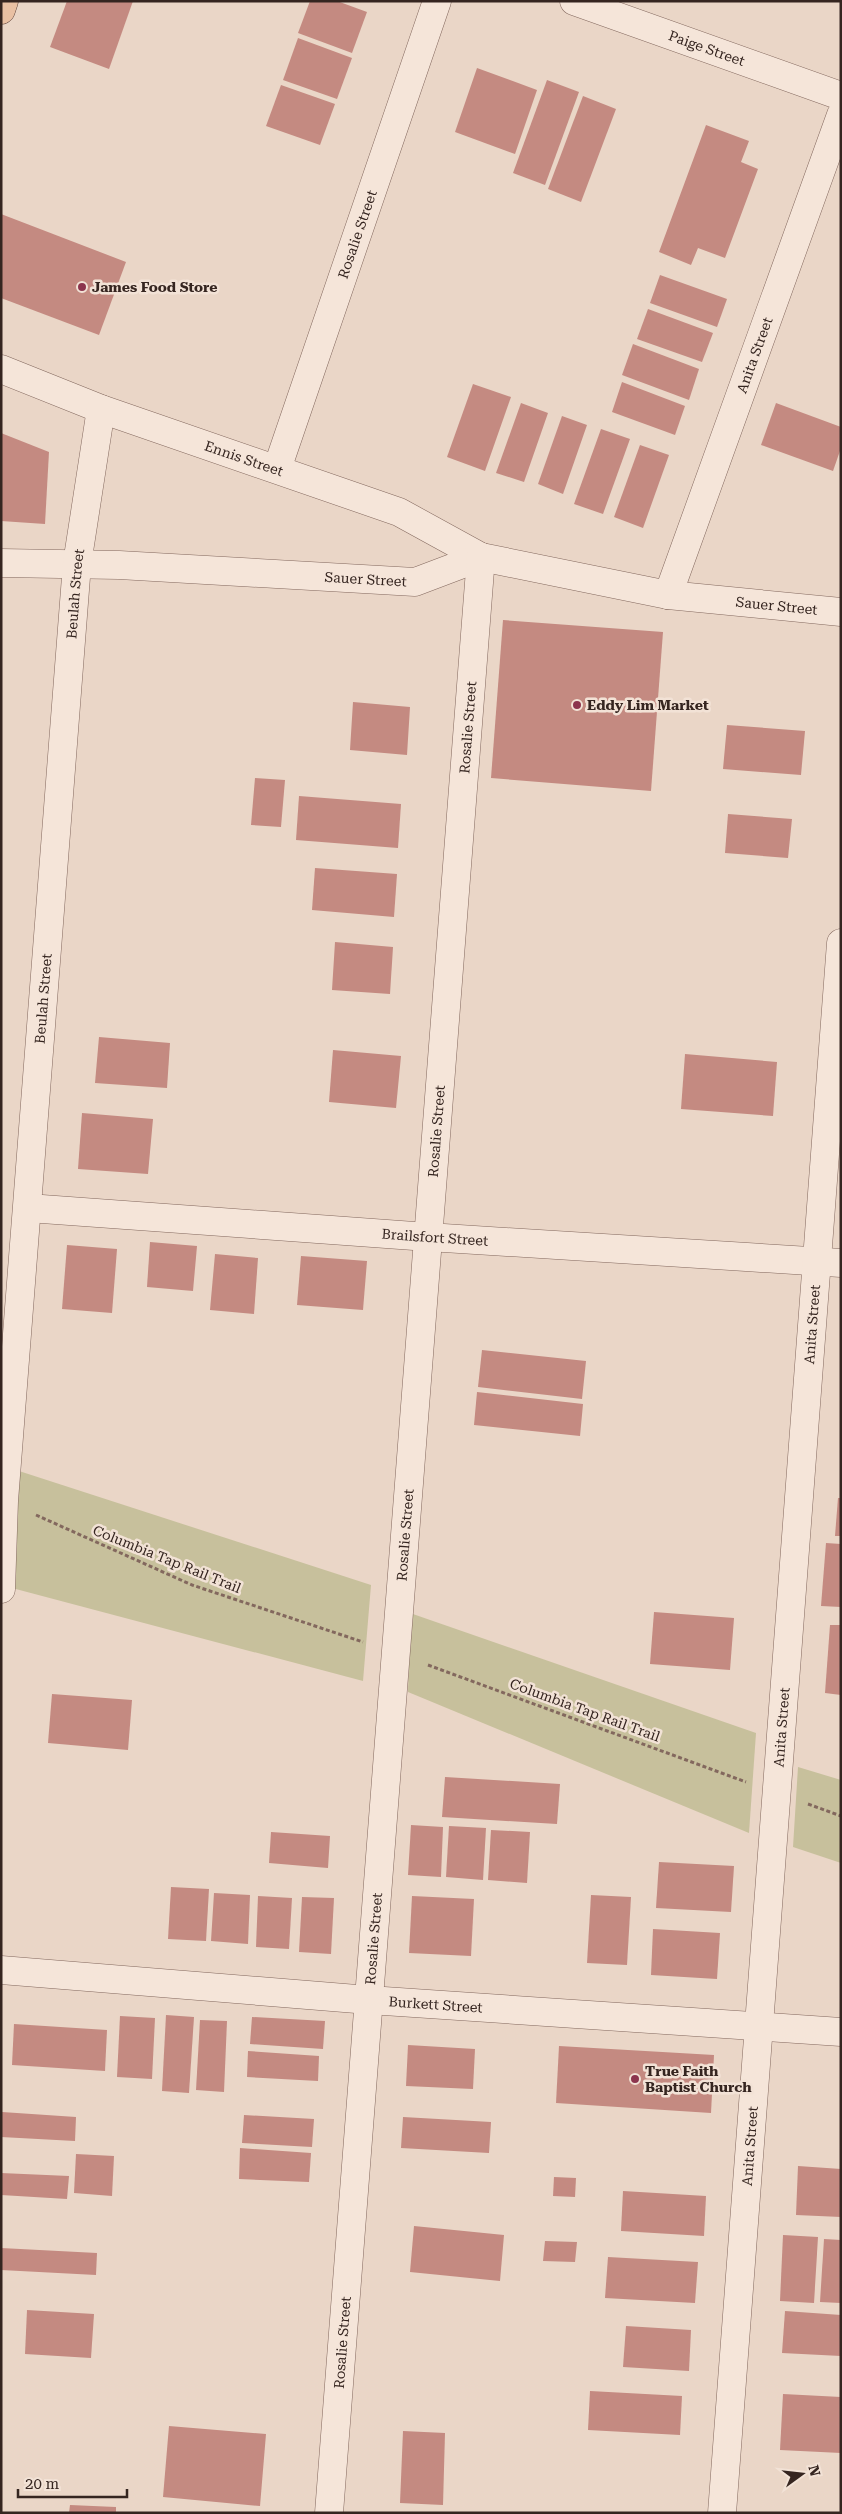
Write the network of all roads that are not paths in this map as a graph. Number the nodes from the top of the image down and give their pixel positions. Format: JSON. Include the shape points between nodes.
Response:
{"nodes":[{"id":1,"x":4,"y":1,"type":"edge"},
{"id":2,"x":437,"y":1,"type":"edge"},
{"id":3,"x":574,"y":1,"type":"edge"},
{"id":4,"x":1,"y":10,"type":"edge"},
{"id":5,"x":841,"y":96,"type":"edge"},
{"id":6,"x":841,"y":115,"type":"edge"},
{"id":7,"x":1,"y":369,"type":"edge"},
{"id":8,"x":100,"y":409,"type":"junction"},
{"id":9,"x":277,"y":469,"type":"junction"},
{"id":10,"x":481,"y":557,"type":"junction"},
{"id":11,"x":1,"y":563,"type":"edge"},
{"id":12,"x":77,"y":564,"type":"junction"},
{"id":13,"x":668,"y":595,"type":"junction"},
{"id":14,"x":841,"y":612,"type":"edge"},
{"id":15,"x":841,"y":943,"type":"edge"},
{"id":16,"x":28,"y":1208,"type":"junction"},
{"id":17,"x":428,"y":1237,"type":"junction"},
{"id":18,"x":829,"y":1262,"type":"edge"},
{"id":19,"x":1,"y":1589,"type":"edge"},
{"id":20,"x":1,"y":1970,"type":"edge"},
{"id":21,"x":369,"y":2000,"type":"junction"},
{"id":22,"x":758,"y":2025,"type":"junction"},
{"id":23,"x":841,"y":2032,"type":"edge"},
{"id":24,"x":329,"y":2513,"type":"edge"},
{"id":25,"x":722,"y":2513,"type":"edge"}],
"edges":[{"from":1,"to":4,"type":"main road"},
{"from":2,"to":9,"type":"street","name":"Rosalie Street"},
{"from":3,"to":5,"type":"street","name":"Paige Street"},
{"from":6,"to":13,"type":"street","name":"Anita Street"},
{"from":7,"to":8,"type":"street","name":"Ennis Street"},
{"from":8,"to":9,"type":"street","name":"Ennis Street"},
{"from":8,"to":12,"type":"street","name":"Beulah Street"},
{"from":9,"to":10,"type":"street","name":"Ennis Street","via":[[399,512]]},
{"from":10,"to":12,"type":"street","name":"Sauer Street","via":[[415,582]]},
{"from":10,"to":13,"type":"street","name":"Sauer Street"},
{"from":10,"to":17,"type":"street","name":"Rosalie Street"},
{"from":11,"to":12,"type":"street","name":"Sauer Street"},
{"from":12,"to":16,"type":"street","name":"Beulah Street"},
{"from":13,"to":14,"type":"street","name":"Sauer Street"},
{"from":15,"to":18,"type":"street","name":"Anita Street"},
{"from":16,"to":17,"type":"street","name":"Brailsfort Street"},
{"from":16,"to":19,"type":"street","name":"Beulah Street","via":[[4,1501]]},
{"from":17,"to":18,"type":"street","name":"Brailsfort Street"},
{"from":17,"to":21,"type":"street","name":"Rosalie Street"},
{"from":18,"to":22,"type":"street","name":"Anita Street"},
{"from":20,"to":21,"type":"street","name":"Burkett Street"},
{"from":21,"to":22,"type":"street","name":"Burkett Street"},
{"from":21,"to":24,"type":"street","name":"Rosalie Street"},
{"from":22,"to":23,"type":"street","name":"Burkett Street"},
{"from":22,"to":25,"type":"street","name":"Anita Street"}]}
